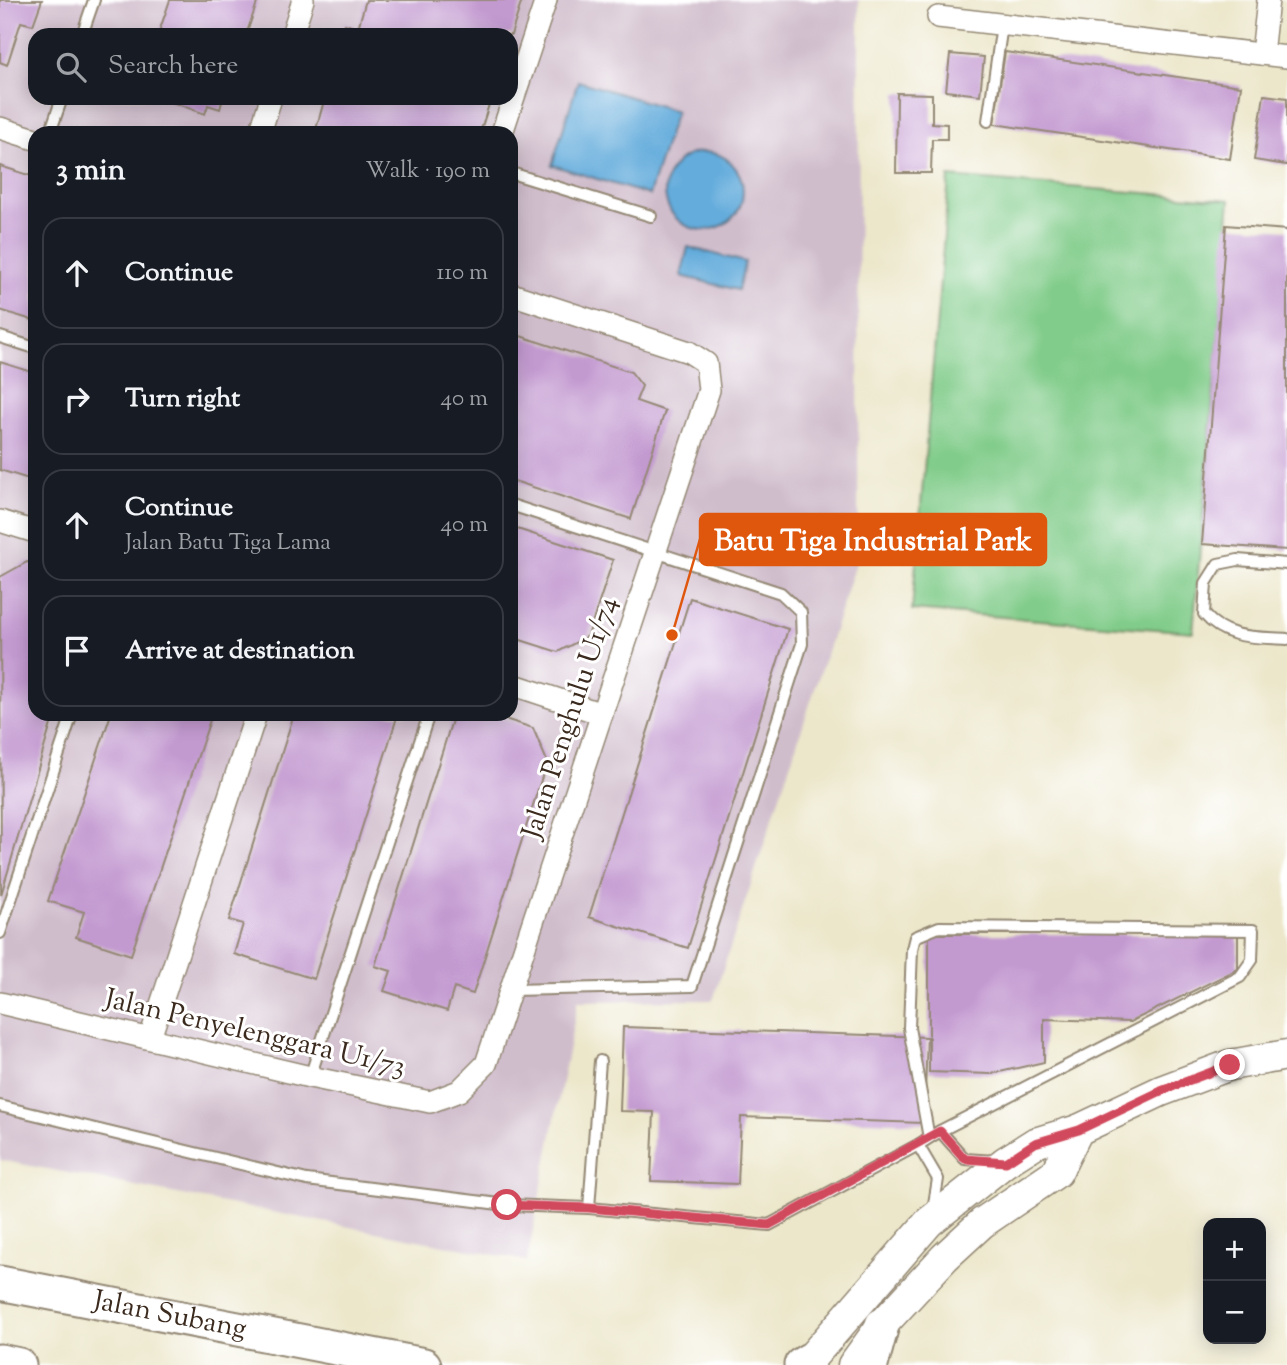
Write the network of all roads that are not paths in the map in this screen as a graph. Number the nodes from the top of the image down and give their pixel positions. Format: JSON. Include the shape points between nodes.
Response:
{"nodes":[{"id":1,"x":94,"y":0,"type":"edge"},
{"id":2,"x":303,"y":0,"type":"edge"},
{"id":3,"x":546,"y":0,"type":"edge"},
{"id":4,"x":1268,"y":0,"type":"edge"},
{"id":5,"x":938,"y":17,"type":"dead end"},
{"id":6,"x":1002,"y":24,"type":"junction"},
{"id":7,"x":84,"y":28,"type":"edge"},
{"id":8,"x":294,"y":28,"type":"edge"},
{"id":9,"x":1262,"y":54,"type":"junction"},
{"id":10,"x":1287,"y":57,"type":"edge"},
{"id":11,"x":518,"y":85,"type":"edge"},
{"id":12,"x":60,"y":105,"type":"edge"},
{"id":13,"x":269,"y":105,"type":"edge"},
{"id":14,"x":511,"y":105,"type":"edge"},
{"id":15,"x":988,"y":121,"type":"dead end"},
{"id":16,"x":52,"y":126,"type":"edge"},
{"id":17,"x":262,"y":126,"type":"edge"},
{"id":18,"x":504,"y":126,"type":"edge"},
{"id":19,"x":0,"y":128,"type":"edge"},
{"id":20,"x":28,"y":137,"type":"edge"},
{"id":21,"x":518,"y":175,"type":"edge"},
{"id":22,"x":651,"y":216,"type":"dead end"},
{"id":23,"x":518,"y":296,"type":"edge"},
{"id":24,"x":0,"y":337,"type":"edge"},
{"id":25,"x":28,"y":346,"type":"edge"},
{"id":26,"x":518,"y":507,"type":"edge"},
{"id":27,"x":0,"y":521,"type":"edge"},
{"id":28,"x":28,"y":530,"type":"edge"},
{"id":29,"x":656,"y":552,"type":"junction"},
{"id":30,"x":1287,"y":564,"type":"edge"},
{"id":31,"x":1287,"y":639,"type":"edge"},
{"id":32,"x":518,"y":686,"type":"edge"},
{"id":33,"x":602,"y":713,"type":"junction"},
{"id":34,"x":70,"y":721,"type":"edge"},
{"id":35,"x":254,"y":721,"type":"edge"},
{"id":36,"x":427,"y":721,"type":"edge"},
{"id":37,"x":0,"y":933,"type":"edge"},
{"id":38,"x":511,"y":990,"type":"junction"},
{"id":39,"x":0,"y":1003,"type":"edge"},
{"id":40,"x":150,"y":1038,"type":"junction"},
{"id":41,"x":1287,"y":1055,"type":"edge"},
{"id":42,"x":600,"y":1061,"type":"dead end"},
{"id":43,"x":486,"y":1064,"type":"joint"},
{"id":44,"x":310,"y":1077,"type":"junction"},
{"id":45,"x":0,"y":1106,"type":"edge"},
{"id":46,"x":1079,"y":1130,"type":"junction"},
{"id":47,"x":940,"y":1131,"type":"junction"},
{"id":48,"x":929,"y":1138,"type":"junction"},
{"id":49,"x":918,"y":1145,"type":"junction"},
{"id":50,"x":1006,"y":1162,"type":"junction"},
{"id":51,"x":589,"y":1208,"type":"junction"},
{"id":52,"x":929,"y":1222,"type":"junction"},
{"id":53,"x":0,"y":1283,"type":"edge"},
{"id":54,"x":883,"y":1325,"type":"junction"},
{"id":55,"x":0,"y":1361,"type":"edge"},
{"id":56,"x":805,"y":1363,"type":"edge"},
{"id":57,"x":19,"y":1365,"type":"edge"},
{"id":58,"x":424,"y":1365,"type":"edge"},
{"id":59,"x":853,"y":1365,"type":"edge"},
{"id":60,"x":871,"y":1365,"type":"edge"}],
"edges":[{"from":1,"to":7,"type":"lane"},
{"from":2,"to":8,"type":"street"},
{"from":3,"to":11,"type":"street"},
{"from":4,"to":9,"type":"street"},
{"from":5,"to":6,"type":"street"},
{"from":6,"to":9,"type":"street"},
{"from":6,"to":15,"type":"lane"},
{"from":9,"to":10,"type":"street"},
{"from":12,"to":16,"type":"lane"},
{"from":13,"to":17,"type":"street"},
{"from":14,"to":18,"type":"street"},
{"from":19,"to":20,"type":"street"},
{"from":21,"to":22,"type":"lane"},
{"from":23,"to":29,"type":"street","name":"Jalan Penghulu U1/74","via":[[689,352],[706,363],[709,390]]},
{"from":24,"to":25,"type":"lane"},
{"from":26,"to":29,"type":"lane"},
{"from":27,"to":28,"type":"street"},
{"from":29,"to":33,"type":"street","name":"Jalan Penghulu U1/74"},
{"from":29,"to":38,"type":"lane","via":[[781,593],[801,612],[802,644],[692,986]]},
{"from":30,"to":31,"type":"lane","via":[[1238,560],[1218,564],[1206,583],[1204,614],[1233,635]]},
{"from":32,"to":33,"type":"street"},
{"from":33,"to":38,"type":"street","name":"Jalan Penghulu U1/74"},
{"from":34,"to":37,"type":"lane"},
{"from":35,"to":40,"type":"street"},
{"from":36,"to":44,"type":"lane"},
{"from":38,"to":43,"type":"street","name":"Jalan Penghulu U1/74"},
{"from":39,"to":40,"type":"street","name":"Jalan Penyelenggara U1/73"},
{"from":40,"to":44,"type":"street","name":"Jalan Penyelenggara U1/73"},
{"from":41,"to":46,"type":"street","via":[[1230,1065]]},
{"from":42,"to":51,"type":"lane"},
{"from":43,"to":44,"type":"street","name":"Jalan Penyelenggara U1/73","via":[[459,1091],[430,1102]]},
{"from":45,"to":51,"type":"lane","via":[[307,1180],[507,1205]]},
{"from":46,"to":50,"type":"street","via":[[1035,1143]]},
{"from":46,"to":54,"type":"street","via":[[1057,1171],[982,1223]]},
{"from":47,"to":48,"type":"lane"},
{"from":47,"to":48,"type":"lane","via":[[1240,977],[1252,960],[1253,930],[939,927],[915,937],[909,1028]]},
{"from":47,"to":50,"type":"lane","via":[[965,1159]]},
{"from":48,"to":49,"type":"lane"},
{"from":49,"to":51,"type":"lane","via":[[769,1225]]},
{"from":49,"to":52,"type":"lane","via":[[938,1179]]},
{"from":50,"to":52,"type":"street"},
{"from":52,"to":56,"type":"street"},
{"from":53,"to":58,"type":"main road","name":"Jalan Subang"},
{"from":54,"to":59,"type":"street"},
{"from":54,"to":60,"type":"main road"},
{"from":55,"to":57,"type":"main road"}]}
